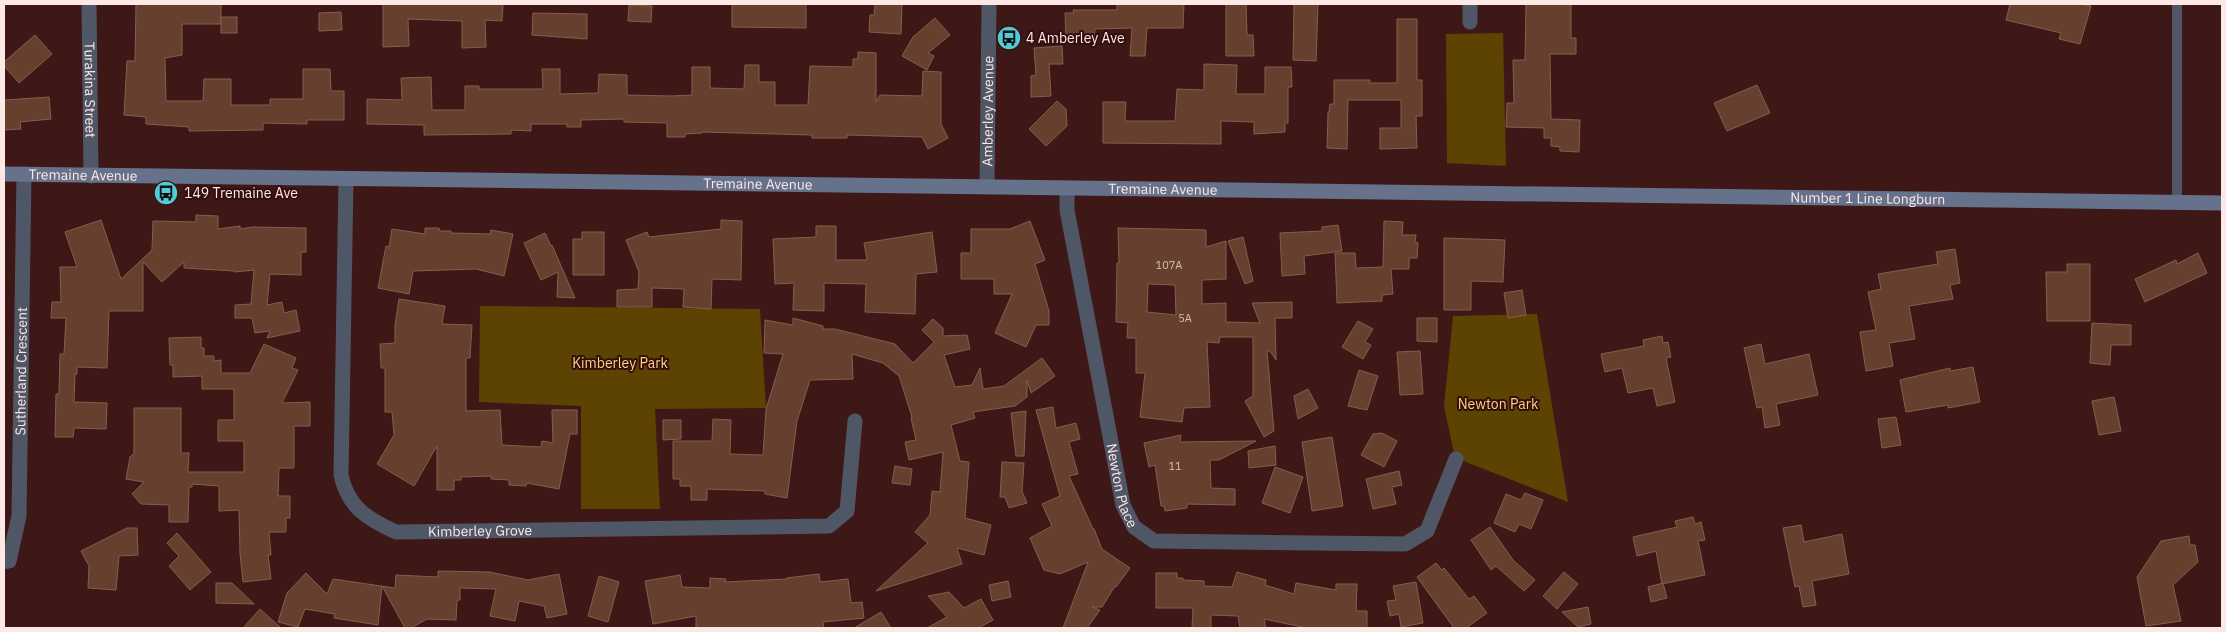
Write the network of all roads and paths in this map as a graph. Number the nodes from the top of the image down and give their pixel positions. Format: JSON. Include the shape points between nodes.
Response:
{"nodes":[{"id":1,"x":89,"y":4,"type":"edge"},
{"id":2,"x":989,"y":4,"type":"edge"},
{"id":3,"x":1470,"y":4,"type":"edge"},
{"id":4,"x":2177,"y":4,"type":"edge"},
{"id":5,"x":1470,"y":22,"type":"dead end"},
{"id":6,"x":4,"y":174,"type":"edge"},
{"id":7,"x":24,"y":174,"type":"junction"},
{"id":8,"x":91,"y":176,"type":"junction"},
{"id":9,"x":346,"y":180,"type":"junction"},
{"id":10,"x":987,"y":187,"type":"junction"},
{"id":11,"x":1067,"y":189,"type":"junction"},
{"id":12,"x":1513,"y":193,"type":"joint"},
{"id":13,"x":2177,"y":202,"type":"junction"},
{"id":14,"x":2222,"y":203,"type":"edge"},
{"id":15,"x":855,"y":421,"type":"dead end"},
{"id":16,"x":1456,"y":459,"type":"dead end"},
{"id":17,"x":4,"y":562,"type":"edge"}],
"edges":[{"from":1,"to":8,"type":"street","name":"Turakina Street"},
{"from":2,"to":10,"type":"street","name":"Amberley Avenue"},
{"from":3,"to":5,"type":"street"},
{"from":4,"to":13,"type":"lane"},
{"from":6,"to":7,"type":"main road","name":"Tremaine Avenue"},
{"from":7,"to":8,"type":"main road","name":"Tremaine Avenue"},
{"from":7,"to":17,"type":"street","name":"Sutherland Crescent","via":[[20,516],[9,561]]},
{"from":8,"to":9,"type":"main road","name":"Tremaine Avenue"},
{"from":9,"to":10,"type":"main road","name":"Tremaine Avenue"},
{"from":9,"to":15,"type":"street","name":"Kimberley Grove","via":[[341,475],[344,490],[357,508],[373,521],[396,532],[829,526],[848,512]]},
{"from":10,"to":11,"type":"main road","name":"Tremaine Avenue"},
{"from":11,"to":12,"type":"main road","name":"Tremaine Avenue"},
{"from":11,"to":16,"type":"street","name":"Newton Place","via":[[1067,210],[1124,505],[1134,527],[1154,541],[1405,544],[1427,531]]},
{"from":12,"to":13,"type":"main road","name":"Number 1 Line Longburn"},
{"from":13,"to":14,"type":"main road","name":"Number 1 Line Longburn"}]}
